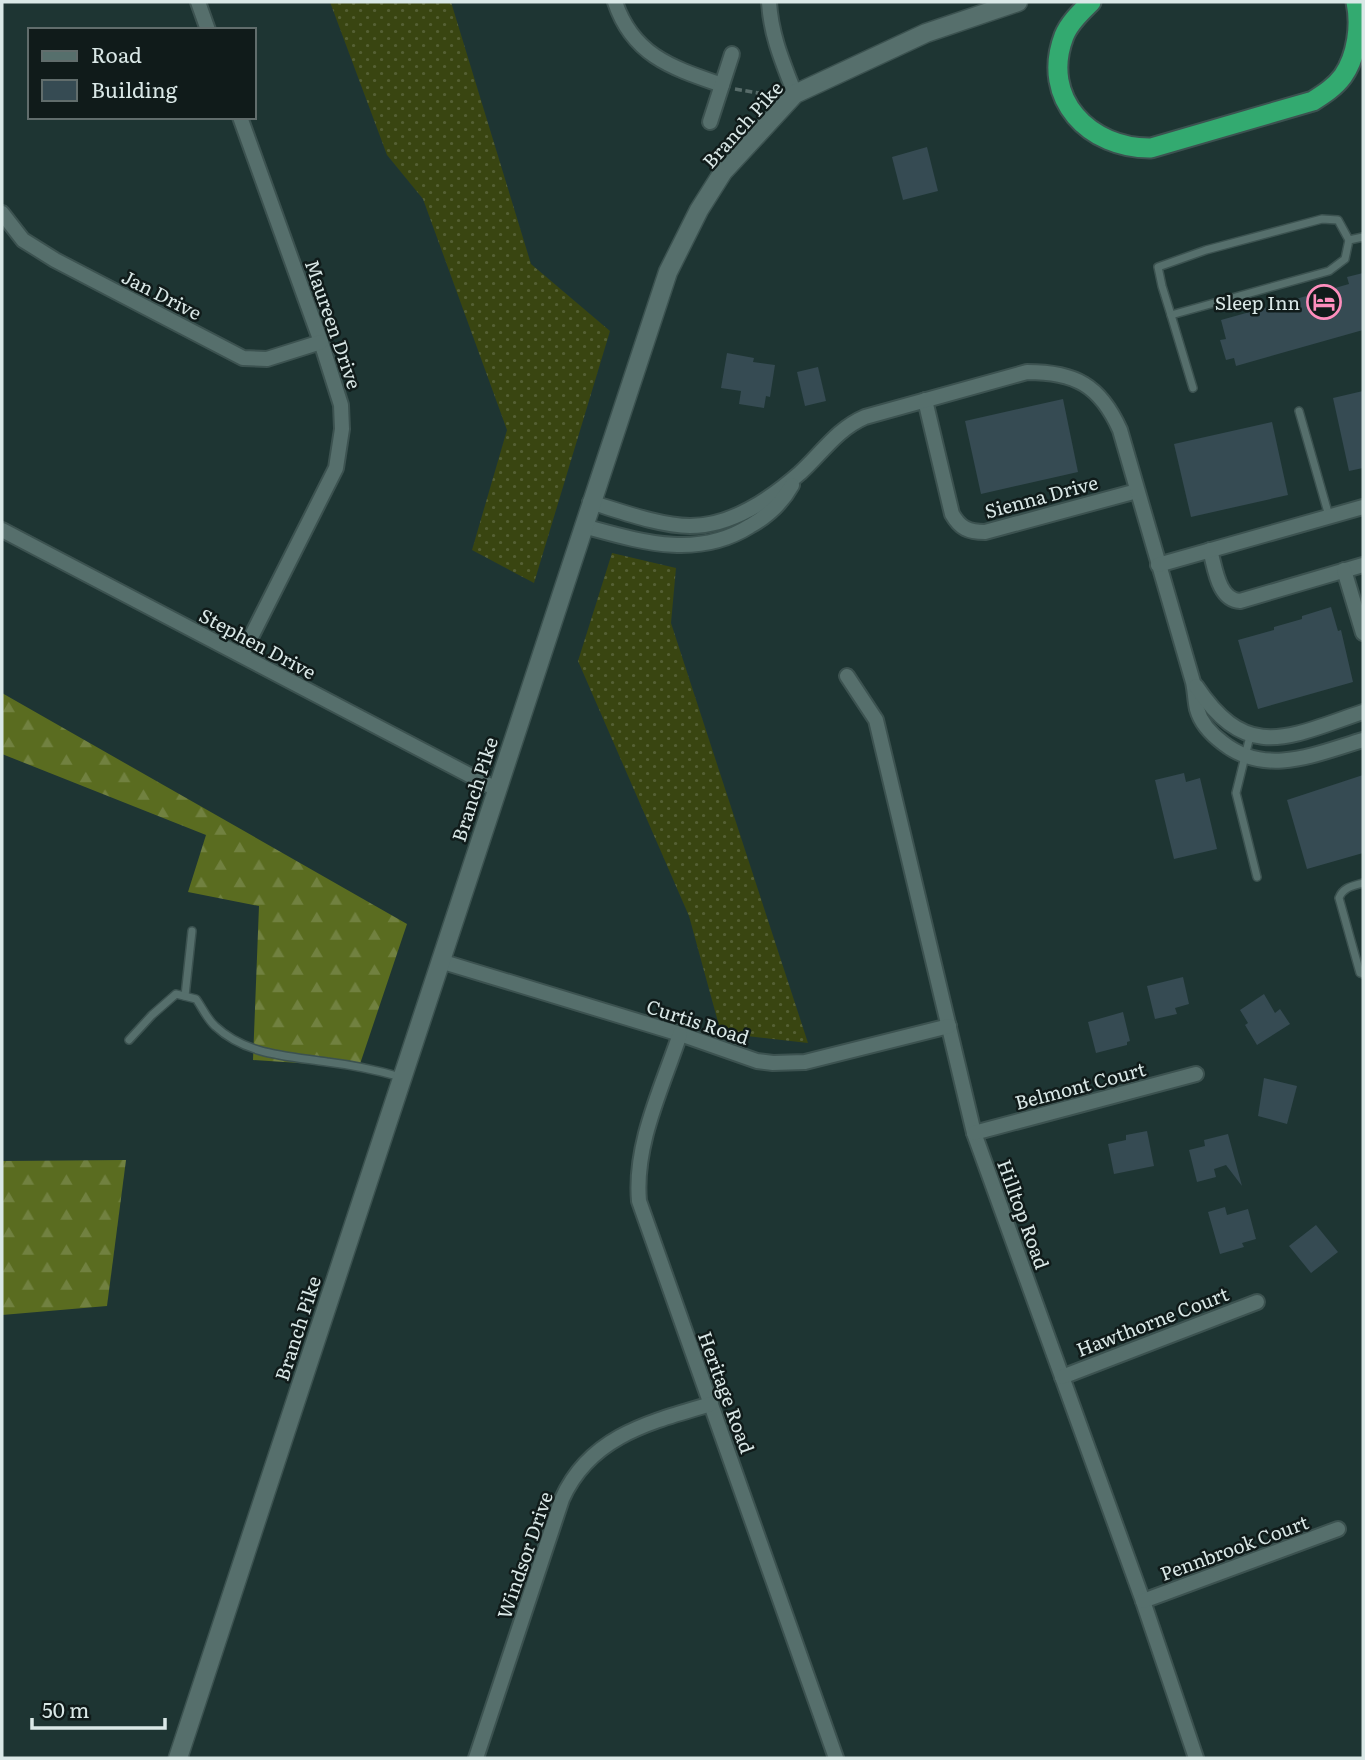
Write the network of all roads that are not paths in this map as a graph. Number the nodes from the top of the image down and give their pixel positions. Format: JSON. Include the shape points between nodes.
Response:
{"nodes":[{"id":1,"x":198,"y":2,"type":"edge"},
{"id":2,"x":615,"y":2,"type":"edge"},
{"id":3,"x":769,"y":2,"type":"edge"},
{"id":4,"x":1018,"y":2,"type":"edge"},
{"id":5,"x":1091,"y":2,"type":"edge"},
{"id":6,"x":1356,"y":2,"type":"edge"},
{"id":7,"x":207,"y":28,"type":"edge"},
{"id":8,"x":732,"y":54,"type":"dead end"},
{"id":9,"x":726,"y":87,"type":"junction"},
{"id":10,"x":795,"y":94,"type":"junction"},
{"id":11,"x":241,"y":119,"type":"edge"},
{"id":12,"x":710,"y":122,"type":"dead end"},
{"id":13,"x":2,"y":213,"type":"edge"},
{"id":14,"x":1363,"y":237,"type":"edge"},
{"id":15,"x":1349,"y":240,"type":"junction"},
{"id":16,"x":1171,"y":315,"type":"junction"},
{"id":17,"x":321,"y":342,"type":"junction"},
{"id":18,"x":1193,"y":388,"type":"dead end"},
{"id":19,"x":925,"y":400,"type":"junction"},
{"id":20,"x":1299,"y":411,"type":"dead end"},
{"id":21,"x":800,"y":472,"type":"junction"},
{"id":22,"x":1137,"y":491,"type":"junction"},
{"id":23,"x":590,"y":502,"type":"junction"},
{"id":24,"x":1363,"y":507,"type":"edge"},
{"id":25,"x":1329,"y":517,"type":"junction"},
{"id":26,"x":583,"y":526,"type":"junction"},
{"id":27,"x":2,"y":530,"type":"edge"},
{"id":28,"x":1210,"y":550,"type":"junction"},
{"id":29,"x":1158,"y":565,"type":"junction"},
{"id":30,"x":1363,"y":565,"type":"edge"},
{"id":31,"x":1344,"y":570,"type":"junction"},
{"id":32,"x":1363,"y":633,"type":"edge"},
{"id":33,"x":242,"y":655,"type":"junction"},
{"id":34,"x":847,"y":676,"type":"dead end"},
{"id":35,"x":1194,"y":682,"type":"junction"},
{"id":36,"x":1363,"y":712,"type":"edge"},
{"id":37,"x":1250,"y":736,"type":"junction"},
{"id":38,"x":1363,"y":740,"type":"edge"},
{"id":39,"x":1243,"y":758,"type":"junction"},
{"id":40,"x":496,"y":789,"type":"junction"},
{"id":41,"x":1257,"y":877,"type":"dead end"},
{"id":42,"x":1363,"y":883,"type":"edge"},
{"id":43,"x":192,"y":931,"type":"dead end"},
{"id":44,"x":440,"y":961,"type":"junction"},
{"id":45,"x":1363,"y":974,"type":"edge"},
{"id":46,"x":184,"y":996,"type":"junction"},
{"id":47,"x":948,"y":1026,"type":"junction"},
{"id":48,"x":680,"y":1034,"type":"junction"},
{"id":49,"x":129,"y":1040,"type":"dead end"},
{"id":50,"x":1196,"y":1074,"type":"dead end"},
{"id":51,"x":402,"y":1077,"type":"junction"},
{"id":52,"x":974,"y":1133,"type":"junction"},
{"id":53,"x":1257,"y":1302,"type":"dead end"},
{"id":54,"x":1062,"y":1377,"type":"junction"},
{"id":55,"x":710,"y":1404,"type":"junction"},
{"id":56,"x":1338,"y":1529,"type":"dead end"},
{"id":57,"x":1143,"y":1601,"type":"junction"},
{"id":58,"x":178,"y":1758,"type":"edge"},
{"id":59,"x":476,"y":1758,"type":"edge"},
{"id":60,"x":836,"y":1758,"type":"edge"},
{"id":61,"x":1196,"y":1758,"type":"edge"}],
"edges":[{"from":1,"to":7,"type":"street"},
{"from":2,"to":9,"type":"street","via":[[635,40],[657,59]]},
{"from":3,"to":10,"type":"street","via":[[777,50]]},
{"from":4,"to":10,"type":"street","name":"Branch Pike","via":[[926,33]]},
{"from":5,"to":6,"type":"highway","via":[[1065,34],[1060,84],[1084,126],[1108,141],[1151,148],[1313,101],[1328,91],[1343,76],[1354,50]]},
{"from":8,"to":9,"type":"street"},
{"from":9,"to":12,"type":"street"},
{"from":10,"to":23,"type":"street","name":"Branch Pike","via":[[723,172],[682,243]]},
{"from":11,"to":17,"type":"street","name":"Maureen Drive"},
{"from":13,"to":17,"type":"street","name":"Jan Drive","via":[[23,240],[55,260],[243,358],[267,359]]},
{"from":14,"to":15,"type":"lane"},
{"from":15,"to":16,"type":"lane","via":[[1345,259],[1329,271]]},
{"from":15,"to":16,"type":"lane","via":[[1338,220],[1322,219],[1158,267]]},
{"from":16,"to":18,"type":"lane"},
{"from":17,"to":33,"type":"street","name":"Maureen Drive","via":[[341,405],[336,468]]},
{"from":19,"to":21,"type":"street","via":[[854,422]]},
{"from":19,"to":22,"type":"street","via":[[1027,372],[1074,378],[1109,406]]},
{"from":19,"to":22,"type":"street","name":"Sienna Drive","via":[[952,514],[965,529],[985,532]]},
{"from":20,"to":25,"type":"lane"},
{"from":21,"to":23,"type":"street","via":[[747,511],[710,524],[670,524]]},
{"from":21,"to":26,"type":"street","via":[[765,517],[720,541],[665,545]]},
{"from":22,"to":29,"type":"street"},
{"from":23,"to":26,"type":"street","name":"Branch Pike"},
{"from":24,"to":25,"type":"street"},
{"from":25,"to":28,"type":"street"},
{"from":26,"to":40,"type":"street","name":"Branch Pike"},
{"from":27,"to":33,"type":"street","name":"Stephen Drive"},
{"from":28,"to":29,"type":"street"},
{"from":28,"to":31,"type":"street","via":[[1221,587],[1231,601]]},
{"from":29,"to":35,"type":"street"},
{"from":30,"to":31,"type":"street"},
{"from":31,"to":32,"type":"street"},
{"from":33,"to":40,"type":"street","name":"Stephen Drive"},
{"from":34,"to":47,"type":"street","name":"Hilltop Road","via":[[876,720]]},
{"from":35,"to":37,"type":"street","via":[[1215,712]]},
{"from":35,"to":39,"type":"street","via":[[1202,721]]},
{"from":36,"to":37,"type":"street","via":[[1290,736]]},
{"from":37,"to":39,"type":"lane"},
{"from":38,"to":39,"type":"street","via":[[1305,757],[1278,761]]},
{"from":39,"to":41,"type":"lane","via":[[1236,793]]},
{"from":40,"to":44,"type":"street","name":"Branch Pike"},
{"from":42,"to":45,"type":"lane","via":[[1348,887],[1339,898]]},
{"from":43,"to":46,"type":"lane"},
{"from":44,"to":48,"type":"street","name":"Curtis Road"},
{"from":44,"to":51,"type":"street","name":"Branch Pike"},
{"from":46,"to":49,"type":"lane","via":[[176,994]]},
{"from":46,"to":51,"type":"lane","via":[[196,999],[214,1024],[253,1049]]},
{"from":47,"to":48,"type":"street","name":"Curtis Road","via":[[790,1064],[757,1060]]},
{"from":47,"to":52,"type":"street","name":"Hilltop Road"},
{"from":48,"to":55,"type":"street","name":"Heritage Road","via":[[637,1177],[643,1217]]},
{"from":50,"to":52,"type":"street","name":"Belmont Court"},
{"from":51,"to":58,"type":"street","name":"Branch Pike"},
{"from":52,"to":54,"type":"street","name":"Hilltop Road"},
{"from":53,"to":54,"type":"street","name":"Hawthorne Court"},
{"from":54,"to":57,"type":"street","name":"Hilltop Road"},
{"from":55,"to":59,"type":"street","name":"Windsor Drive","via":[[608,1442],[571,1480]]},
{"from":55,"to":60,"type":"street","name":"Heritage Road"},
{"from":56,"to":57,"type":"street","name":"Pennbrook Court"},
{"from":57,"to":61,"type":"street","name":"Hilltop Road"}]}
